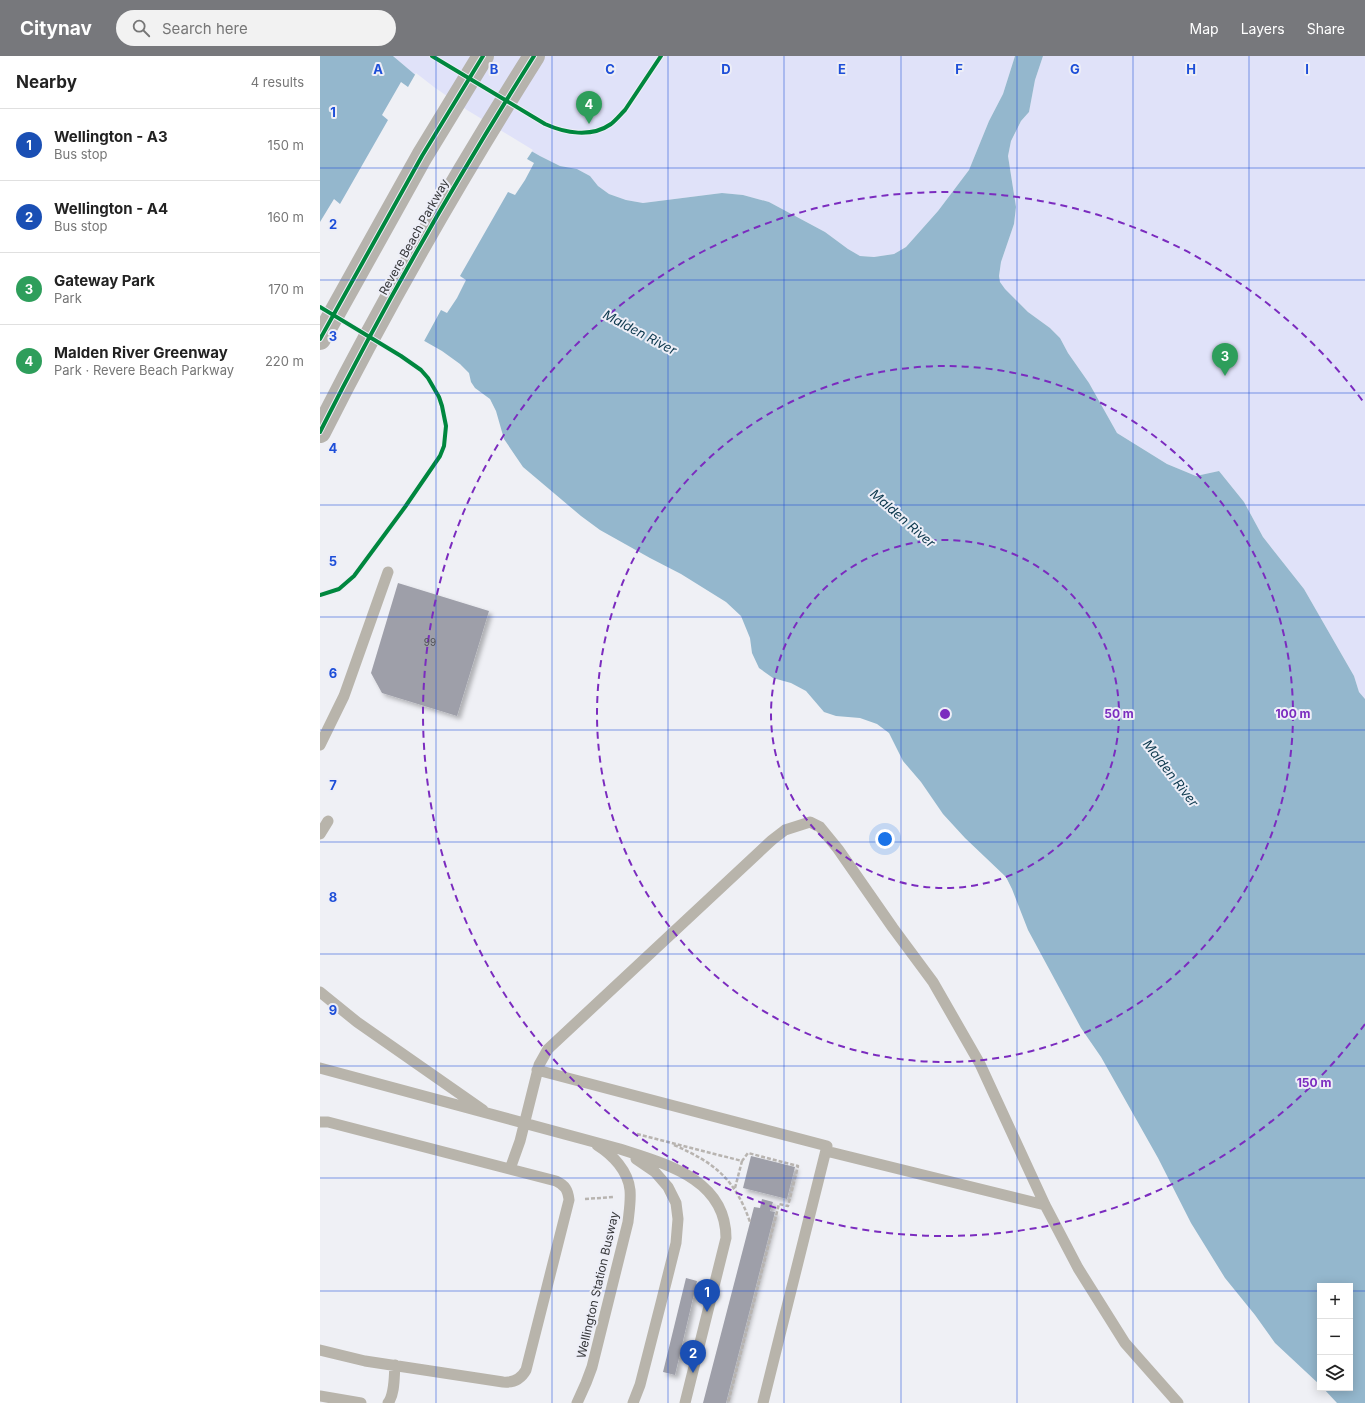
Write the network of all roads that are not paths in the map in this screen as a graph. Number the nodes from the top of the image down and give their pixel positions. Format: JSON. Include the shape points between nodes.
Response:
{"nodes":[{"id":1,"x":484,"y":56,"type":"edge"},
{"id":2,"x":534,"y":56,"type":"edge"},
{"id":3,"x":320,"y":339,"type":"edge"},
{"id":4,"x":320,"y":432,"type":"edge"},
{"id":5,"x":388,"y":572,"type":"dead end"},
{"id":6,"x":321,"y":742,"type":"edge"},
{"id":7,"x":328,"y":821,"type":"dead end"},
{"id":8,"x":320,"y":834,"type":"edge"},
{"id":9,"x":320,"y":992,"type":"edge"},
{"id":10,"x":320,"y":1068,"type":"edge"},
{"id":11,"x":537,"y":1070,"type":"junction"},
{"id":12,"x":490,"y":1115,"type":"junction"},
{"id":13,"x":320,"y":1122,"type":"edge"},
{"id":14,"x":524,"y":1123,"type":"junction"},
{"id":15,"x":588,"y":1141,"type":"junction"},
{"id":16,"x":620,"y":1149,"type":"junction"},
{"id":17,"x":826,"y":1151,"type":"junction"},
{"id":18,"x":510,"y":1169,"type":"junction"},
{"id":19,"x":1045,"y":1205,"type":"junction"},
{"id":20,"x":320,"y":1350,"type":"edge"},
{"id":21,"x":395,"y":1365,"type":"junction"},
{"id":22,"x":320,"y":1396,"type":"edge"},
{"id":23,"x":360,"y":1403,"type":"edge"},
{"id":24,"x":388,"y":1403,"type":"edge"},
{"id":25,"x":578,"y":1403,"type":"edge"},
{"id":26,"x":633,"y":1403,"type":"edge"},
{"id":27,"x":684,"y":1403,"type":"edge"},
{"id":28,"x":763,"y":1403,"type":"edge"},
{"id":29,"x":1178,"y":1403,"type":"edge"}],
"edges":[{"from":1,"to":3,"type":"highway","via":[[422,156]]},
{"from":2,"to":4,"type":"highway","name":"Revere Beach Parkway","via":[[435,220]]},
{"from":5,"to":6,"type":"lane","via":[[344,696]]},
{"from":7,"to":8,"type":"lane"},
{"from":9,"to":12,"type":"lane","via":[[357,1022]]},
{"from":10,"to":12,"type":"lane","name":"Wellington Station Busway"},
{"from":11,"to":14,"type":"lane"},
{"from":11,"to":17,"type":"lane","via":[[827,1146]]},
{"from":11,"to":19,"type":"lane","via":[[548,1049],[772,840],[785,830],[810,822],[820,826],[838,849],[933,982],[980,1064]]},
{"from":12,"to":14,"type":"lane","name":"Wellington Station Busway"},
{"from":13,"to":18,"type":"lane"},
{"from":14,"to":15,"type":"lane","name":"Wellington Station Busway"},
{"from":14,"to":18,"type":"lane"},
{"from":15,"to":16,"type":"lane","name":"Wellington Station Busway"},
{"from":15,"to":25,"type":"lane","name":"Wellington Station Busway","via":[[604,1150],[619,1164],[628,1181],[630,1200],[628,1222],[592,1367]]},
{"from":16,"to":26,"type":"lane","name":"Wellington Station Busway","via":[[646,1165],[662,1179],[673,1194],[678,1219],[676,1243],[640,1385]]},
{"from":16,"to":27,"type":"lane","name":"Wellington Station Busway","via":[[663,1164],[706,1188],[718,1204],[724,1222],[726,1238]]},
{"from":17,"to":19,"type":"lane"},
{"from":17,"to":28,"type":"lane"},
{"from":18,"to":21,"type":"lane","via":[[560,1183],[567,1190],[569,1200],[526,1370],[514,1381],[503,1382]]},
{"from":19,"to":29,"type":"lane","via":[[1078,1268],[1125,1343]]},
{"from":20,"to":21,"type":"lane","via":[[364,1361]]},
{"from":21,"to":24,"type":"lane","via":[[393,1388]]},
{"from":22,"to":23,"type":"lane"}]}
